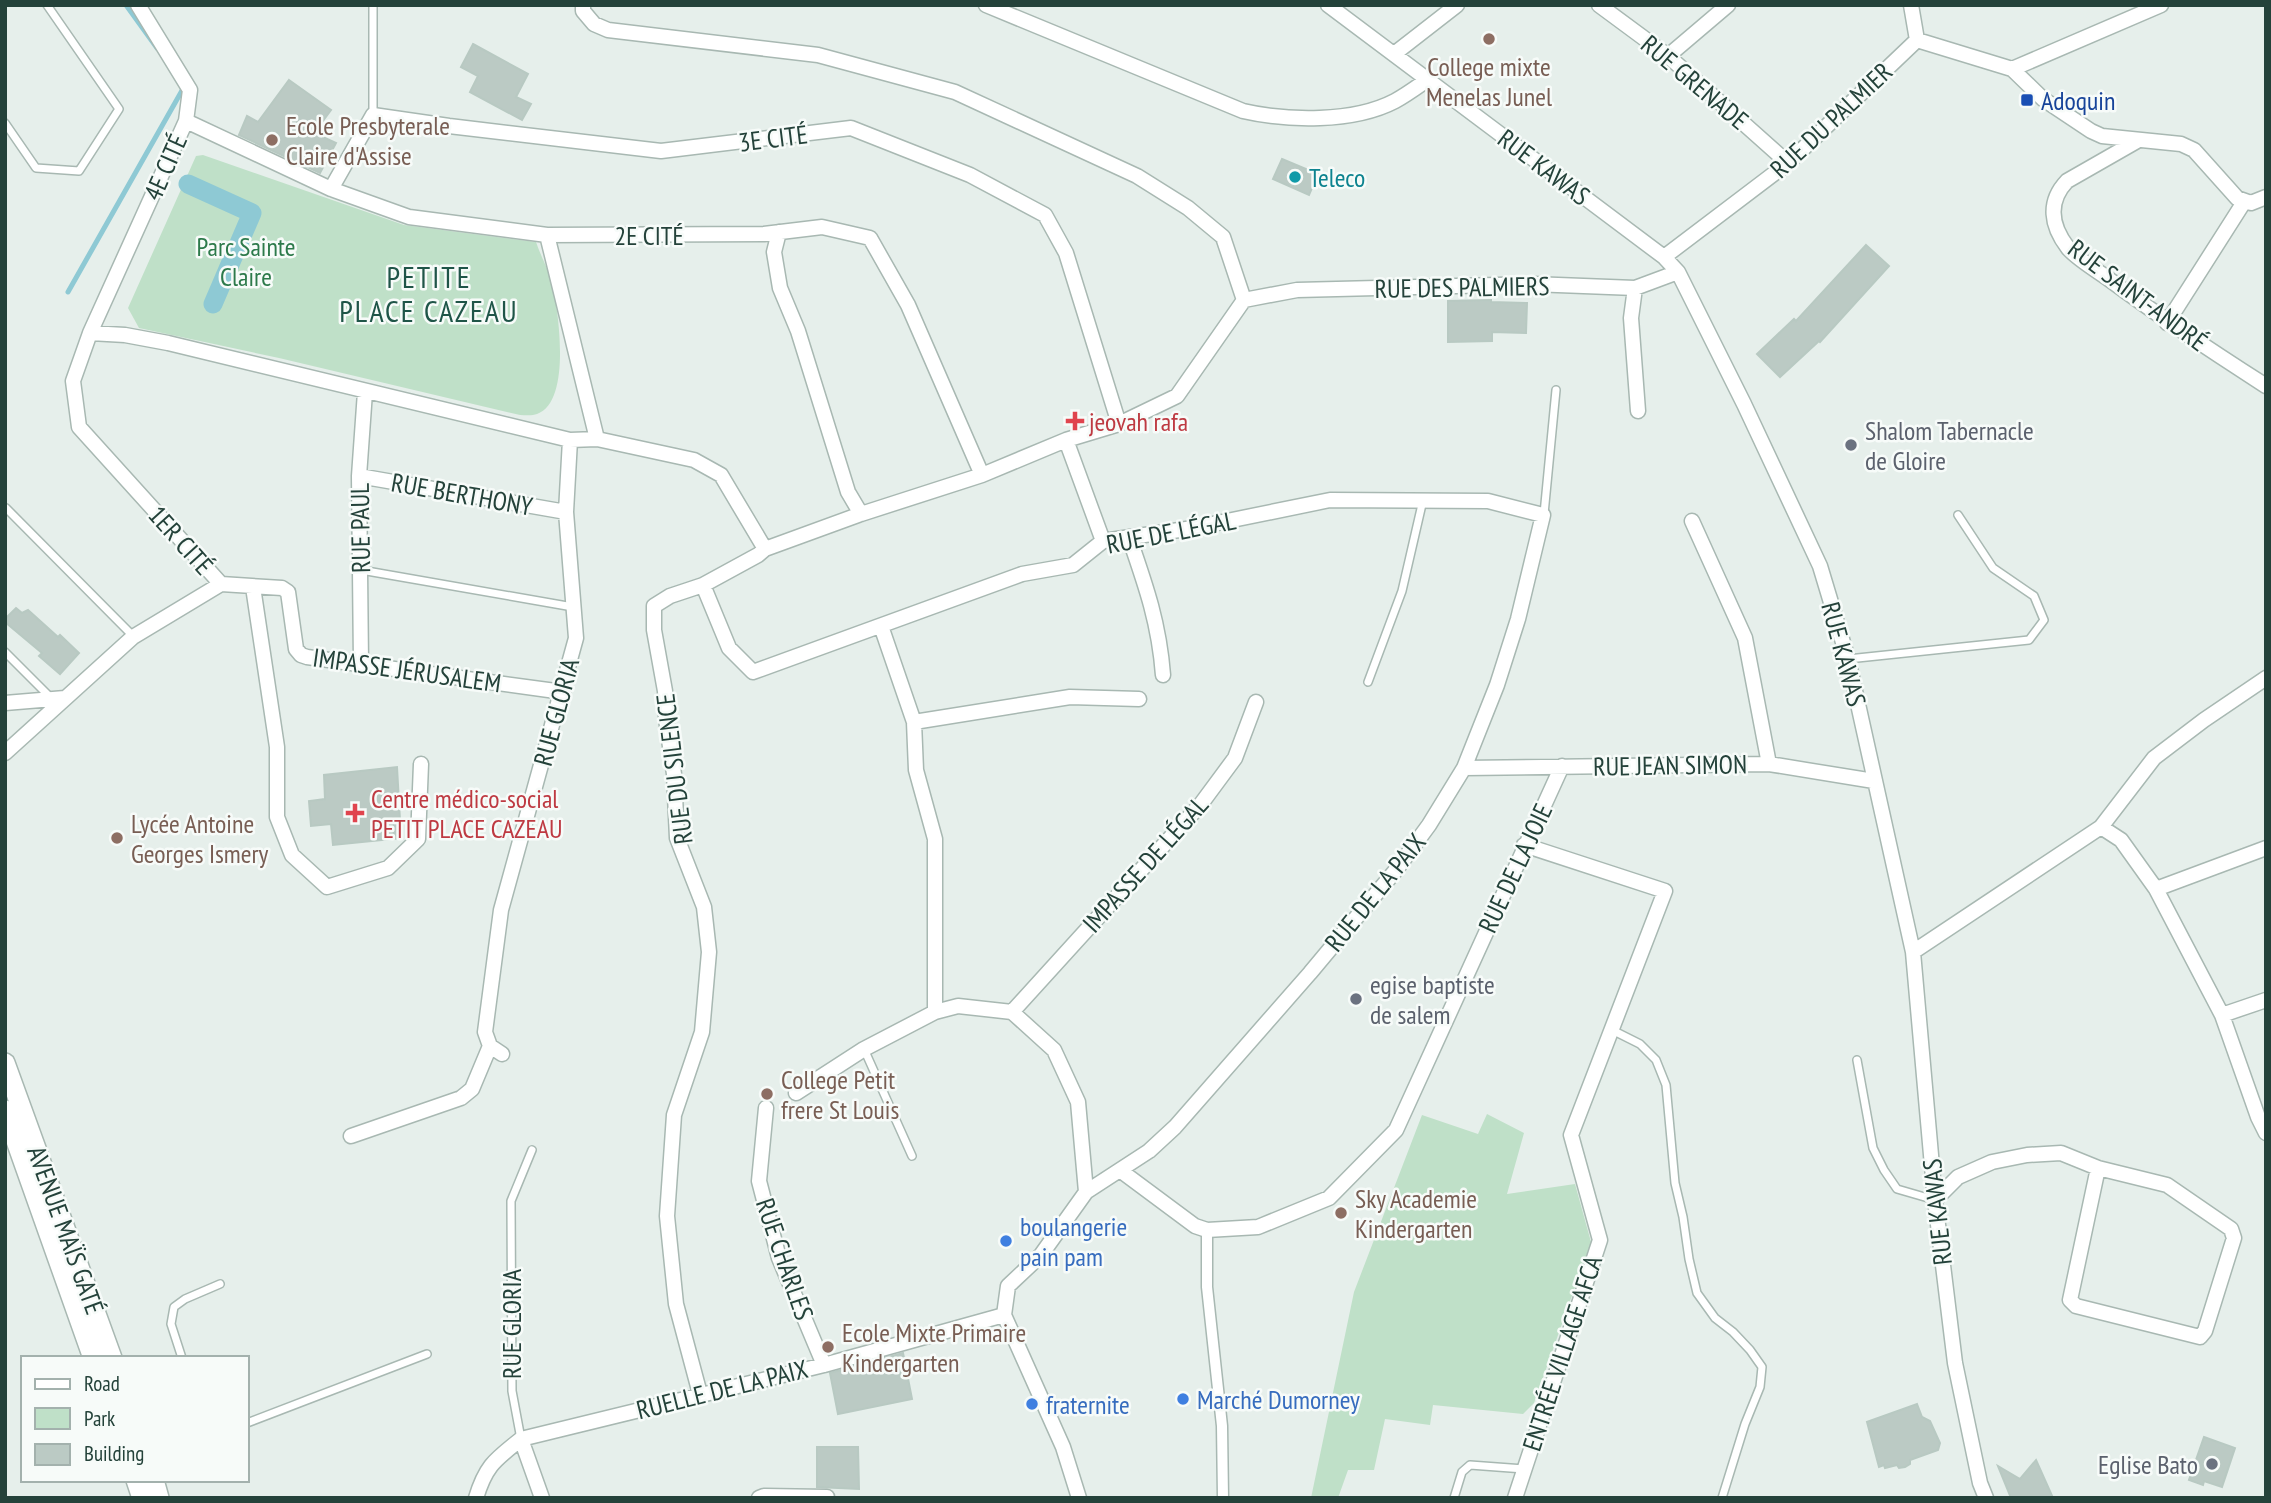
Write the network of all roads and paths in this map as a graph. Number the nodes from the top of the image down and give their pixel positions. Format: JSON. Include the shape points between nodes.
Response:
{"nodes":[{"id":1,"x":47,"y":5,"type":"edge"},
{"id":2,"x":138,"y":5,"type":"edge"},
{"id":3,"x":373,"y":5,"type":"edge"},
{"id":4,"x":583,"y":5,"type":"edge"},
{"id":5,"x":986,"y":5,"type":"edge"},
{"id":6,"x":1328,"y":5,"type":"edge"},
{"id":7,"x":1457,"y":5,"type":"edge"},
{"id":8,"x":1599,"y":5,"type":"edge"},
{"id":9,"x":1728,"y":5,"type":"edge"},
{"id":10,"x":1912,"y":5,"type":"edge"},
{"id":11,"x":2161,"y":5,"type":"edge"},
{"id":12,"x":1917,"y":40,"type":"junction"},
{"id":13,"x":1394,"y":54,"type":"junction"},
{"id":14,"x":1668,"y":56,"type":"junction"},
{"id":15,"x":2012,"y":69,"type":"junction"},
{"id":16,"x":1427,"y":80,"type":"junction"},
{"id":17,"x":373,"y":115,"type":"junction"},
{"id":18,"x":186,"y":121,"type":"junction"},
{"id":19,"x":5,"y":123,"type":"edge"},
{"id":20,"x":2137,"y":141,"type":"junction"},
{"id":21,"x":1788,"y":163,"type":"junction"},
{"id":22,"x":331,"y":188,"type":"junction"},
{"id":23,"x":2266,"y":197,"type":"edge"},
{"id":24,"x":2244,"y":202,"type":"junction"},
{"id":25,"x":779,"y":232,"type":"junction"},
{"id":26,"x":547,"y":235,"type":"junction"},
{"id":27,"x":1664,"y":257,"type":"junction"},
{"id":28,"x":1678,"y":272,"type":"junction"},
{"id":29,"x":1635,"y":288,"type":"junction"},
{"id":30,"x":1244,"y":300,"type":"junction"},
{"id":31,"x":2167,"y":323,"type":"junction"},
{"id":32,"x":90,"y":333,"type":"junction"},
{"id":33,"x":2266,"y":386,"type":"edge"},
{"id":34,"x":1556,"y":390,"type":"dead end"},
{"id":35,"x":365,"y":392,"type":"junction"},
{"id":36,"x":1638,"y":411,"type":"dead end"},
{"id":37,"x":1119,"y":424,"type":"junction"},
{"id":38,"x":597,"y":439,"type":"junction"},
{"id":39,"x":570,"y":440,"type":"junction"},
{"id":40,"x":1066,"y":440,"type":"junction"},
{"id":41,"x":359,"y":475,"type":"junction"},
{"id":42,"x":982,"y":475,"type":"junction"},
{"id":43,"x":1423,"y":499,"type":"junction"},
{"id":44,"x":6,"y":509,"type":"edge"},
{"id":45,"x":566,"y":512,"type":"junction"},
{"id":46,"x":861,"y":514,"type":"junction"},
{"id":47,"x":1544,"y":515,"type":"junction"},
{"id":48,"x":1958,"y":515,"type":"dead end"},
{"id":49,"x":1692,"y":521,"type":"dead end"},
{"id":50,"x":1129,"y":537,"type":"junction"},
{"id":51,"x":1102,"y":541,"type":"junction"},
{"id":52,"x":762,"y":552,"type":"junction"},
{"id":53,"x":361,"y":570,"type":"junction"},
{"id":54,"x":221,"y":584,"type":"junction"},
{"id":55,"x":703,"y":585,"type":"junction"},
{"id":56,"x":253,"y":587,"type":"junction"},
{"id":57,"x":573,"y":607,"type":"junction"},
{"id":58,"x":881,"y":626,"type":"junction"},
{"id":59,"x":133,"y":637,"type":"junction"},
{"id":60,"x":5,"y":652,"type":"edge"},
{"id":61,"x":1847,"y":659,"type":"junction"},
{"id":62,"x":361,"y":664,"type":"junction"},
{"id":63,"x":1163,"y":675,"type":"dead end"},
{"id":64,"x":2266,"y":678,"type":"edge"},
{"id":65,"x":1368,"y":682,"type":"dead end"},
{"id":66,"x":563,"y":692,"type":"junction"},
{"id":67,"x":58,"y":698,"type":"junction"},
{"id":68,"x":1139,"y":699,"type":"dead end"},
{"id":69,"x":1256,"y":702,"type":"dead end"},
{"id":70,"x":5,"y":703,"type":"edge"},
{"id":71,"x":914,"y":722,"type":"junction"},
{"id":72,"x":5,"y":753,"type":"edge"},
{"id":73,"x":421,"y":764,"type":"dead end"},
{"id":74,"x":1769,"y":764,"type":"junction"},
{"id":75,"x":1562,"y":766,"type":"junction"},
{"id":76,"x":1464,"y":768,"type":"junction"},
{"id":77,"x":1874,"y":781,"type":"junction"},
{"id":78,"x":2101,"y":827,"type":"junction"},
{"id":79,"x":1524,"y":845,"type":"junction"},
{"id":80,"x":2266,"y":848,"type":"edge"},
{"id":81,"x":2156,"y":889,"type":"junction"},
{"id":82,"x":1913,"y":952,"type":"junction"},
{"id":83,"x":2266,"y":1000,"type":"edge"},
{"id":84,"x":935,"y":1012,"type":"junction"},
{"id":85,"x":1012,"y":1012,"type":"junction"},
{"id":86,"x":2222,"y":1016,"type":"junction"},
{"id":87,"x":1612,"y":1029,"type":"junction"},
{"id":88,"x":490,"y":1046,"type":"junction"},
{"id":89,"x":864,"y":1049,"type":"junction"},
{"id":90,"x":502,"y":1054,"type":"dead end"},
{"id":91,"x":1857,"y":1060,"type":"dead end"},
{"id":92,"x":5,"y":1062,"type":"edge"},
{"id":93,"x":796,"y":1094,"type":"dead end"},
{"id":94,"x":766,"y":1108,"type":"dead end"},
{"id":95,"x":5,"y":1110,"type":"edge"},
{"id":96,"x":2266,"y":1133,"type":"edge"},
{"id":97,"x":351,"y":1136,"type":"dead end"},
{"id":98,"x":18,"y":1139,"type":"edge"},
{"id":99,"x":532,"y":1150,"type":"dead end"},
{"id":100,"x":912,"y":1156,"type":"dead end"},
{"id":101,"x":2098,"y":1168,"type":"junction"},
{"id":102,"x":1121,"y":1171,"type":"junction"},
{"id":103,"x":1086,"y":1192,"type":"junction"},
{"id":104,"x":1935,"y":1200,"type":"junction"},
{"id":105,"x":1207,"y":1230,"type":"junction"},
{"id":106,"x":220,"y":1284,"type":"dead end"},
{"id":107,"x":1004,"y":1315,"type":"junction"},
{"id":108,"x":427,"y":1354,"type":"dead end"},
{"id":109,"x":92,"y":1356,"type":"edge"},
{"id":110,"x":111,"y":1356,"type":"edge"},
{"id":111,"x":181,"y":1356,"type":"edge"},
{"id":112,"x":824,"y":1365,"type":"junction"},
{"id":113,"x":700,"y":1394,"type":"junction"},
{"id":114,"x":248,"y":1423,"type":"edge"},
{"id":115,"x":521,"y":1439,"type":"junction"},
{"id":116,"x":1524,"y":1469,"type":"junction"},
{"id":117,"x":827,"y":1497,"type":"edge"},
{"id":118,"x":476,"y":1498,"type":"edge"},
{"id":119,"x":542,"y":1498,"type":"edge"},
{"id":120,"x":759,"y":1498,"type":"edge"},
{"id":121,"x":1080,"y":1498,"type":"edge"},
{"id":122,"x":1223,"y":1498,"type":"edge"},
{"id":123,"x":1454,"y":1498,"type":"edge"},
{"id":124,"x":1514,"y":1498,"type":"edge"},
{"id":125,"x":1722,"y":1498,"type":"edge"},
{"id":126,"x":1986,"y":1498,"type":"edge"}],
"edges":[{"from":1,"to":19,"type":"lane","via":[[119,109],[79,170],[36,168]]},
{"from":2,"to":18,"type":"street","name":"4E CITÉ","via":[[190,90]]},
{"from":3,"to":17,"type":"lane"},
{"from":4,"to":30,"type":"street","via":[[594,24],[608,30],[818,55],[955,92],[1137,176],[1188,208],[1223,237]]},
{"from":5,"to":16,"type":"street","via":[[1243,111],[1272,117],[1312,119],[1356,113],[1393,102]]},
{"from":6,"to":13,"type":"street","name":"RUE KAWAS"},
{"from":7,"to":13,"type":"street"},
{"from":8,"to":14,"type":"street","name":"RUE GRENADE"},
{"from":9,"to":14,"type":"street"},
{"from":10,"to":12,"type":"street"},
{"from":11,"to":15,"type":"street"},
{"from":12,"to":15,"type":"street"},
{"from":12,"to":21,"type":"street","name":"RUE DU PALMIER"},
{"from":13,"to":16,"type":"street","name":"RUE KAWAS"},
{"from":14,"to":21,"type":"street","name":"RUE GRENADE"},
{"from":15,"to":20,"type":"street","via":[[2043,99],[2091,131]]},
{"from":16,"to":27,"type":"street","name":"RUE KAWAS"},
{"from":17,"to":22,"type":"street"},
{"from":17,"to":37,"type":"street","name":"3E CITÉ","via":[[661,151],[851,128],[970,175],[1045,215],[1066,253]]},
{"from":18,"to":22,"type":"street","name":"2E CITÉ"},
{"from":18,"to":32,"type":"street","name":"4E CITÉ"},
{"from":20,"to":24,"type":"street","via":[[2189,147]]},
{"from":20,"to":31,"type":"street","name":"RUE SAINT-ANDRÉ","via":[[2067,181],[2057,191],[2053,220],[2068,249]]},
{"from":21,"to":27,"type":"street","name":"RUE DU PALMIER"},
{"from":22,"to":26,"type":"street","name":"2E CITÉ","via":[[409,217]]},
{"from":23,"to":24,"type":"street"},
{"from":24,"to":31,"type":"street"},
{"from":25,"to":26,"type":"street","name":"2E CITÉ"},
{"from":25,"to":42,"type":"street","name":"2E CITÉ","via":[[822,227],[870,237],[908,305]]},
{"from":25,"to":46,"type":"street","via":[[774,252],[780,288],[848,492]]},
{"from":26,"to":38,"type":"street"},
{"from":27,"to":28,"type":"street","name":"RUE KAWAS"},
{"from":28,"to":29,"type":"street","name":"RUE DES PALMIERS"},
{"from":28,"to":61,"type":"street","name":"RUE KAWAS","via":[[1820,566]]},
{"from":29,"to":30,"type":"street","name":"RUE DES PALMIERS","via":[[1532,284],[1297,290]]},
{"from":29,"to":36,"type":"street","via":[[1631,328]]},
{"from":30,"to":37,"type":"street","via":[[1177,396]]},
{"from":31,"to":33,"type":"street","name":"RUE SAINT-ANDRÉ"},
{"from":32,"to":35,"type":"street","via":[[168,343]]},
{"from":32,"to":54,"type":"street","name":"1ER CITÉ","via":[[73,381],[79,427]]},
{"from":34,"to":47,"type":"lane"},
{"from":35,"to":39,"type":"street"},
{"from":35,"to":41,"type":"street","name":"RUE PAUL"},
{"from":37,"to":40,"type":"street"},
{"from":38,"to":39,"type":"street"},
{"from":38,"to":52,"type":"street","via":[[694,460],[721,475]]},
{"from":39,"to":45,"type":"street","name":"RUE GLORIA"},
{"from":40,"to":42,"type":"street"},
{"from":40,"to":51,"type":"street"},
{"from":41,"to":45,"type":"street","name":"RUE BERTHONY"},
{"from":41,"to":53,"type":"street","name":"RUE PAUL"},
{"from":42,"to":46,"type":"street"},
{"from":43,"to":47,"type":"street","name":"RUE DE LÉGAL","via":[[1488,501]]},
{"from":43,"to":50,"type":"street","name":"RUE DE LÉGAL","via":[[1330,500]]},
{"from":43,"to":65,"type":"lane","via":[[1402,591]]},
{"from":44,"to":59,"type":"lane"},
{"from":45,"to":57,"type":"street","name":"RUE GLORIA"},
{"from":46,"to":52,"type":"street"},
{"from":47,"to":76,"type":"street","name":"RUE DE LA PAIX","via":[[1507,654]]},
{"from":48,"to":61,"type":"lane","via":[[1993,568],[2034,596],[2044,620],[2029,640]]},
{"from":49,"to":74,"type":"street","via":[[1745,638]]},
{"from":50,"to":51,"type":"street","name":"RUE DE LÉGAL"},
{"from":50,"to":63,"type":"street","via":[[1154,612]]},
{"from":51,"to":58,"type":"street","name":"RUE DE LÉGAL","via":[[1073,565],[1022,575]]},
{"from":52,"to":55,"type":"street"},
{"from":53,"to":57,"type":"lane"},
{"from":53,"to":62,"type":"street","name":"RUE PAUL"},
{"from":54,"to":56,"type":"street","name":"IMPASSE JÉRUSALEM"},
{"from":54,"to":59,"type":"street","name":"1ER CITÉ"},
{"from":55,"to":58,"type":"street","name":"RUE DE LÉGAL","via":[[729,648],[753,672]]},
{"from":55,"to":113,"type":"street","name":"RUE DU SILENCE","via":[[654,606],[677,838],[704,907],[709,952],[702,1032],[674,1115],[667,1216],[676,1304]]},
{"from":56,"to":62,"type":"street","name":"IMPASSE JÉRUSALEM","via":[[288,592],[296,649],[301,655]]},
{"from":56,"to":73,"type":"street","via":[[277,747],[277,817],[292,855],[327,887],[388,868],[418,839]]},
{"from":57,"to":66,"type":"street","name":"RUE GLORIA","via":[[576,638]]},
{"from":58,"to":71,"type":"street"},
{"from":59,"to":67,"type":"street","name":"1ER CITÉ"},
{"from":60,"to":67,"type":"lane"},
{"from":61,"to":77,"type":"street","name":"RUE KAWAS"},
{"from":62,"to":66,"type":"street","name":"IMPASSE JÉRUSALEM"},
{"from":64,"to":78,"type":"street","via":[[2154,758]]},
{"from":66,"to":88,"type":"street","name":"RUE GLORIA","via":[[501,910],[485,1032]]},
{"from":67,"to":70,"type":"street"},
{"from":67,"to":72,"type":"street","name":"1ER CITÉ"},
{"from":68,"to":71,"type":"street","via":[[1070,697]]},
{"from":69,"to":85,"type":"street","name":"IMPASSE DE LÉGAL","via":[[1235,758],[1201,804]]},
{"from":71,"to":84,"type":"street","via":[[916,770],[935,839]]},
{"from":74,"to":75,"type":"street","name":"RUE JEAN SIMON"},
{"from":74,"to":77,"type":"street","name":"RUE JEAN SIMON"},
{"from":75,"to":76,"type":"street","name":"RUE JEAN SIMON"},
{"from":75,"to":79,"type":"street","name":"RUE DE LA JOIE"},
{"from":76,"to":102,"type":"street","name":"RUE DE LA PAIX","via":[[1396,870],[1310,973],[1175,1127]]},
{"from":77,"to":82,"type":"street","name":"RUE KAWAS"},
{"from":78,"to":81,"type":"street","via":[[2121,840]]},
{"from":78,"to":82,"type":"street"},
{"from":79,"to":87,"type":"street","name":"ENTRÉE VILLAGE AFCA","via":[[1665,891]]},
{"from":79,"to":105,"type":"street","name":"RUE DE LA JOIE","via":[[1396,1130],[1329,1198],[1258,1227]]},
{"from":80,"to":81,"type":"street"},
{"from":81,"to":86,"type":"street"},
{"from":82,"to":104,"type":"street","name":"RUE KAWAS"},
{"from":83,"to":86,"type":"street"},
{"from":84,"to":85,"type":"street","via":[[958,1006]]},
{"from":84,"to":89,"type":"street"},
{"from":85,"to":103,"type":"street","via":[[1054,1051],[1078,1102]]},
{"from":86,"to":96,"type":"street"},
{"from":87,"to":116,"type":"street","name":"ENTRÉE VILLAGE AFCA","via":[[1571,1135],[1600,1240]]},
{"from":87,"to":125,"type":"lane","via":[[1640,1044],[1656,1060],[1666,1085],[1675,1183],[1697,1293],[1762,1367],[1760,1387]]},
{"from":88,"to":90,"type":"street"},
{"from":88,"to":97,"type":"street","via":[[472,1089],[461,1098]]},
{"from":89,"to":93,"type":"street"},
{"from":89,"to":100,"type":"lane"},
{"from":91,"to":104,"type":"lane","via":[[1873,1149],[1884,1170],[1897,1189]]},
{"from":92,"to":98,"type":"street","name":"AVENUE MAÏS GATÉ"},
{"from":94,"to":112,"type":"street","name":"RUE CHARLES","via":[[759,1181],[779,1258]]},
{"from":95,"to":98,"type":"street","name":"AVENUE MAÏS GATÉ"},
{"from":98,"to":109,"type":"street","name":"AVENUE MAÏS GATÉ"},
{"from":98,"to":110,"type":"street","name":"AVENUE MAÏS GATÉ"},
{"from":99,"to":115,"type":"lane","name":"RUE GLORIA","via":[[511,1200],[512,1391]]},
{"from":101,"to":101,"type":"street","via":[[2167,1185],[2231,1229],[2233,1247],[2200,1337],[2076,1306],[2070,1300]]},
{"from":101,"to":104,"type":"street","via":[[2061,1153],[2027,1154],[1958,1177]]},
{"from":102,"to":103,"type":"street","name":"RUE DE LA PAIX"},
{"from":102,"to":105,"type":"street"},
{"from":103,"to":107,"type":"street","via":[[1041,1255],[1008,1286]]},
{"from":104,"to":126,"type":"street","name":"RUE KAWAS","via":[[1955,1363]]},
{"from":105,"to":122,"type":"street"},
{"from":106,"to":111,"type":"lane","via":[[174,1307],[171,1324]]},
{"from":107,"to":112,"type":"street","name":"RUELLE DE LA PAIX"},
{"from":107,"to":121,"type":"street","via":[[1063,1447]]},
{"from":108,"to":114,"type":"lane"},
{"from":112,"to":113,"type":"street","name":"RUELLE DE LA PAIX"},
{"from":113,"to":115,"type":"street","name":"RUELLE DE LA PAIX"},
{"from":115,"to":118,"type":"street","via":[[486,1470]]},
{"from":115,"to":119,"type":"street","name":"RUE GLORIA"},
{"from":116,"to":123,"type":"lane","via":[[1470,1465],[1462,1472]]},
{"from":116,"to":124,"type":"street","name":"ENTRÉE VILLAGE AFCA"},
{"from":117,"to":120,"type":"street"}]}
